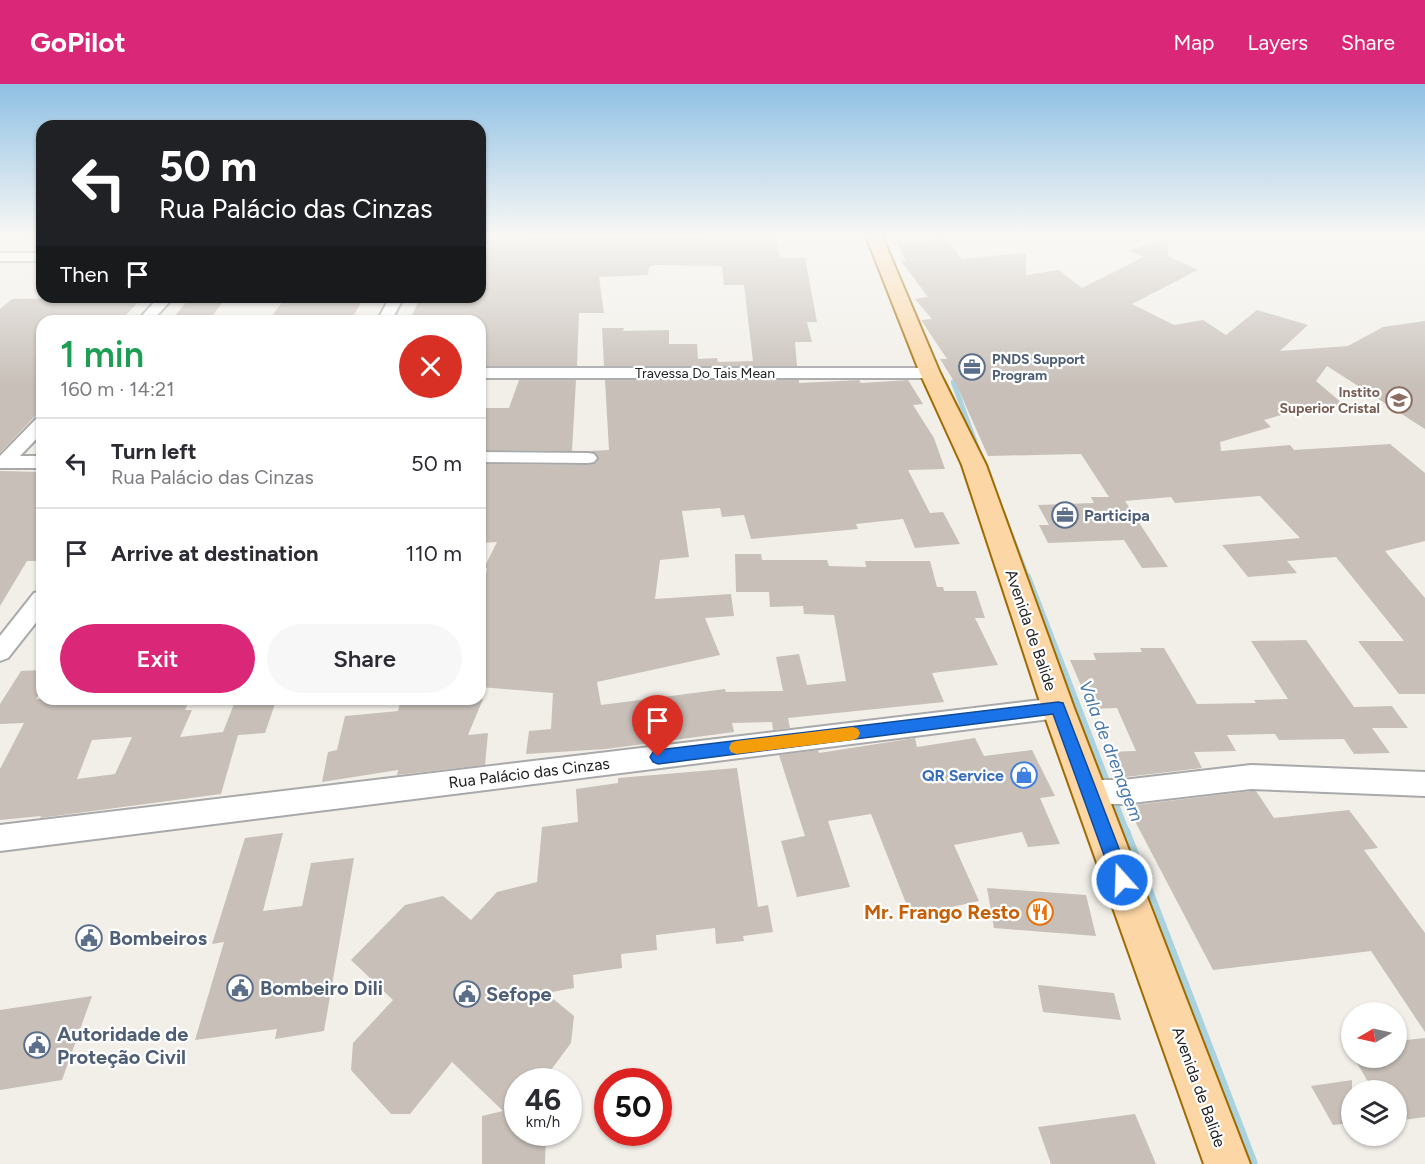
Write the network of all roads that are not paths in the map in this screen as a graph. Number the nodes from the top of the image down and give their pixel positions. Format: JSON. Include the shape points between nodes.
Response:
{"nodes":[{"id":1,"x":895,"y":286,"type":"edge"},
{"id":2,"x":161,"y":303,"type":"edge"},
{"id":3,"x":150,"y":315,"type":"edge"},
{"id":4,"x":486,"y":373,"type":"edge"},
{"id":5,"x":930,"y":373,"type":"junction"},
{"id":6,"x":36,"y":429,"type":"edge"},
{"id":7,"x":486,"y":457,"type":"edge"},
{"id":8,"x":588,"y":458,"type":"dead end"},
{"id":9,"x":2,"y":462,"type":"edge"},
{"id":10,"x":36,"y":462,"type":"edge"},
{"id":11,"x":36,"y":607,"type":"edge"},
{"id":12,"x":0,"y":652,"type":"edge"},
{"id":13,"x":1058,"y":708,"type":"junction"},
{"id":14,"x":1425,"y":784,"type":"edge"},
{"id":15,"x":1105,"y":792,"type":"junction"},
{"id":16,"x":0,"y":838,"type":"edge"},
{"id":17,"x":1227,"y":1164,"type":"edge"}],
"edges":[{"from":1,"to":5,"type":"main road","name":"Avenida de Balide"},
{"from":2,"to":3,"type":"street"},
{"from":4,"to":5,"type":"street","name":"Travessa Do Tais Mean"},
{"from":5,"to":13,"type":"main road","name":"Avenida de Balide","via":[[974,465]]},
{"from":6,"to":9,"type":"street"},
{"from":7,"to":8,"type":"street"},
{"from":9,"to":10,"type":"street"},
{"from":11,"to":12,"type":"street"},
{"from":13,"to":15,"type":"main road","name":"Avenida de Balide"},
{"from":13,"to":16,"type":"street","name":"Rua Palácio das Cinzas"},
{"from":14,"to":15,"type":"street","via":[[1251,777]]},
{"from":15,"to":17,"type":"main road","name":"Avenida de Balide"}]}
